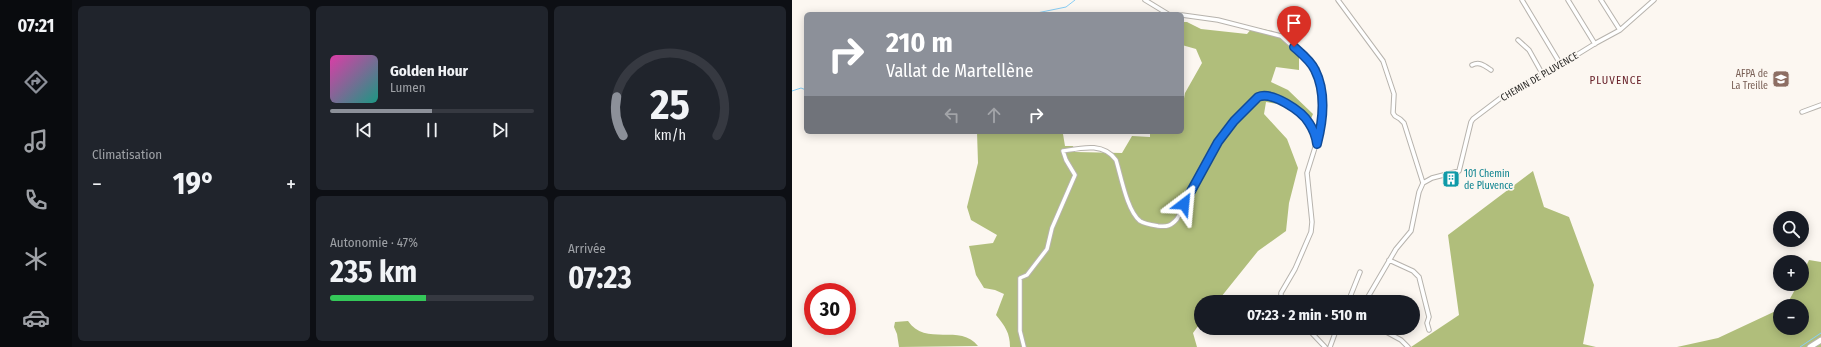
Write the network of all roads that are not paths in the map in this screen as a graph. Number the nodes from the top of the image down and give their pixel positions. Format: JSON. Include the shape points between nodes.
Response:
{"nodes":[{"id":1,"x":1145,"y":0,"type":"edge"},
{"id":2,"x":1338,"y":0,"type":"edge"},
{"id":3,"x":1522,"y":0,"type":"edge"},
{"id":4,"x":1568,"y":0,"type":"edge"},
{"id":5,"x":1601,"y":0,"type":"edge"},
{"id":6,"x":1654,"y":0,"type":"edge"},
{"id":7,"x":1165,"y":12,"type":"edge"},
{"id":8,"x":1184,"y":15,"type":"edge"},
{"id":9,"x":1620,"y":30,"type":"junction"},
{"id":10,"x":1518,"y":40,"type":"dead end"},
{"id":11,"x":1595,"y":44,"type":"junction"},
{"id":12,"x":1472,"y":65,"type":"dead end"},
{"id":13,"x":1561,"y":65,"type":"junction"},
{"id":14,"x":1491,"y":70,"type":"dead end"},
{"id":15,"x":1543,"y":74,"type":"junction"},
{"id":16,"x":1821,"y":105,"type":"edge"},
{"id":17,"x":1802,"y":112,"type":"dead end"},
{"id":18,"x":1317,"y":144,"type":"junction"},
{"id":19,"x":1422,"y":183,"type":"junction"},
{"id":20,"x":1389,"y":260,"type":"junction"},
{"id":21,"x":1360,"y":272,"type":"dead end"},
{"id":22,"x":1281,"y":295,"type":"edge"},
{"id":23,"x":1351,"y":295,"type":"edge"},
{"id":24,"x":1369,"y":295,"type":"edge"},
{"id":25,"x":1429,"y":330,"type":"dead end"},
{"id":26,"x":1314,"y":335,"type":"edge"},
{"id":27,"x":1334,"y":335,"type":"edge"},
{"id":28,"x":1392,"y":335,"type":"edge"},
{"id":29,"x":1821,"y":340,"type":"edge"},
{"id":30,"x":1024,"y":347,"type":"edge"},
{"id":31,"x":1325,"y":347,"type":"edge"},
{"id":32,"x":1330,"y":347,"type":"edge"},
{"id":33,"x":1408,"y":347,"type":"edge"},
{"id":34,"x":1810,"y":347,"type":"edge"}],
"edges":[{"from":1,"to":7,"type":"street"},
{"from":2,"to":19,"type":"street","via":[[1383,61],[1394,94],[1394,113],[1404,123]]},
{"from":3,"to":13,"type":"street"},
{"from":4,"to":11,"type":"street"},
{"from":5,"to":9,"type":"street"},
{"from":6,"to":9,"type":"street","name":"CHEMIN DE PLUVENCE"},
{"from":8,"to":18,"type":"street","via":[[1218,20],[1269,33],[1286,40],[1302,54],[1314,69],[1321,92],[1322,114]]},
{"from":9,"to":11,"type":"street","name":"CHEMIN DE PLUVENCE"},
{"from":10,"to":15,"type":"street","via":[[1529,50]]},
{"from":11,"to":13,"type":"street","name":"CHEMIN DE PLUVENCE"},
{"from":12,"to":14,"type":"street","via":[[1481,64]]},
{"from":13,"to":15,"type":"street","name":"CHEMIN DE PLUVENCE"},
{"from":15,"to":19,"type":"street","name":"CHEMIN DE PLUVENCE","via":[[1510,91],[1473,119],[1459,171]]},
{"from":16,"to":17,"type":"street"},
{"from":18,"to":22,"type":"street","via":[[1307,173],[1311,232]]},
{"from":18,"to":30,"type":"street","via":[[1313,130],[1302,115],[1274,97],[1258,97],[1218,142],[1177,219],[1165,227],[1140,221],[1134,213],[1112,155],[1099,148],[1088,147],[1062,151],[1075,175],[1052,228],[1047,249],[1027,275],[1020,278],[1020,332]]},
{"from":19,"to":20,"type":"street","via":[[1411,231]]},
{"from":20,"to":24,"type":"street"},
{"from":20,"to":25,"type":"street","via":[[1413,271],[1419,277],[1429,317]]},
{"from":21,"to":23,"type":"street"},
{"from":26,"to":31,"type":"street"},
{"from":27,"to":32,"type":"street"},
{"from":28,"to":33,"type":"street"},
{"from":29,"to":34,"type":"main road"}]}
